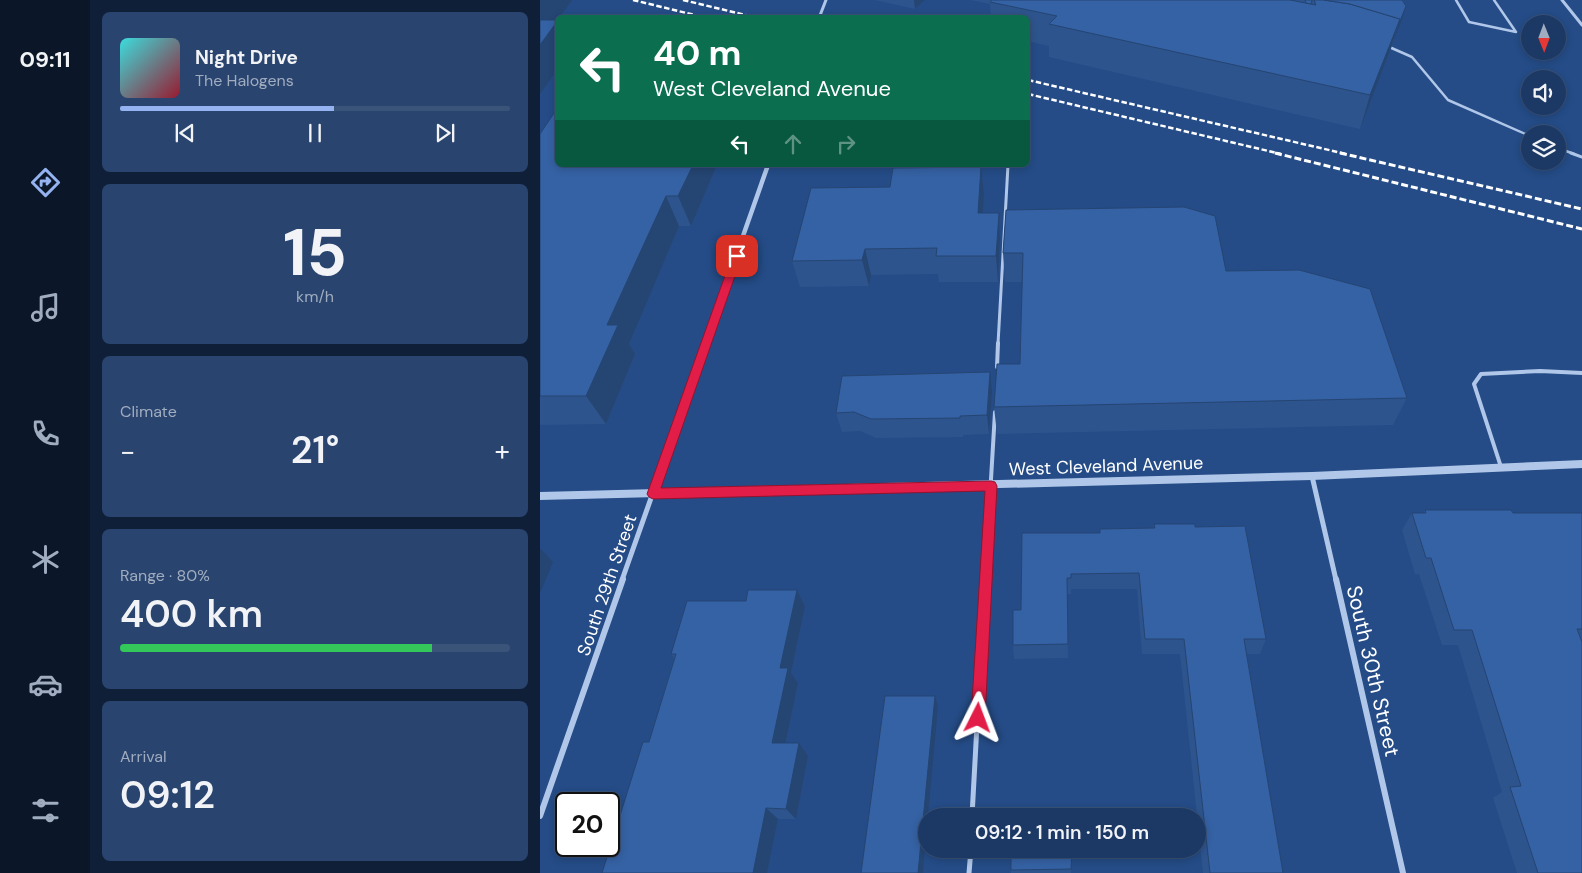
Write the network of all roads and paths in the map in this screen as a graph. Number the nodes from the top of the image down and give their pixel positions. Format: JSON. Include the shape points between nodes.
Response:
{"nodes":[{"id":1,"x":826,"y":0,"type":"edge"},
{"id":2,"x":1456,"y":0,"type":"edge"},
{"id":3,"x":1494,"y":0,"type":"edge"},
{"id":4,"x":1562,"y":0,"type":"edge"},
{"id":5,"x":821,"y":15,"type":"edge"},
{"id":6,"x":1582,"y":25,"type":"edge"},
{"id":7,"x":1386,"y":46,"type":"edge"},
{"id":8,"x":1521,"y":132,"type":"edge"},
{"id":9,"x":1566,"y":151,"type":"edge"},
{"id":10,"x":1582,"y":157,"type":"edge"},
{"id":11,"x":767,"y":167,"type":"edge"},
{"id":12,"x":1008,"y":167,"type":"edge"},
{"id":13,"x":997,"y":372,"type":"edge"},
{"id":14,"x":1582,"y":373,"type":"edge"},
{"id":15,"x":1474,"y":384,"type":"joint"},
{"id":16,"x":995,"y":411,"type":"edge"},
{"id":17,"x":1582,"y":464,"type":"edge"},
{"id":18,"x":1501,"y":467,"type":"junction"},
{"id":19,"x":1312,"y":476,"type":"junction"},
{"id":20,"x":991,"y":486,"type":"junction"},
{"id":21,"x":653,"y":494,"type":"junction"},
{"id":22,"x":540,"y":496,"type":"edge"},
{"id":23,"x":972,"y":808,"type":"edge"},
{"id":24,"x":540,"y":816,"type":"edge"},
{"id":25,"x":970,"y":858,"type":"edge"},
{"id":26,"x":969,"y":873,"type":"edge"},
{"id":27,"x":1403,"y":873,"type":"edge"}],
"edges":[{"from":1,"to":5,"type":"street"},
{"from":2,"to":3,"type":"lane","via":[[1469,22],[1516,32]]},
{"from":4,"to":6,"type":"street"},
{"from":7,"to":8,"type":"lane","via":[[1412,57],[1448,100]]},
{"from":9,"to":10,"type":"lane"},
{"from":11,"to":21,"type":"street","name":"South 29th Street"},
{"from":12,"to":13,"type":"lane"},
{"from":14,"to":15,"type":"lane","via":[[1481,374]]},
{"from":15,"to":18,"type":"lane"},
{"from":16,"to":20,"type":"lane"},
{"from":17,"to":18,"type":"street","name":"West Cleveland Avenue"},
{"from":18,"to":19,"type":"street","name":"West Cleveland Avenue"},
{"from":19,"to":20,"type":"street","name":"West Cleveland Avenue"},
{"from":19,"to":27,"type":"street","name":"South 30th Street"},
{"from":20,"to":21,"type":"street","name":"West Cleveland Avenue"},
{"from":20,"to":23,"type":"lane"},
{"from":21,"to":22,"type":"street","name":"West Cleveland Avenue"},
{"from":21,"to":24,"type":"street","name":"South 29th Street"},
{"from":25,"to":26,"type":"lane"}]}
